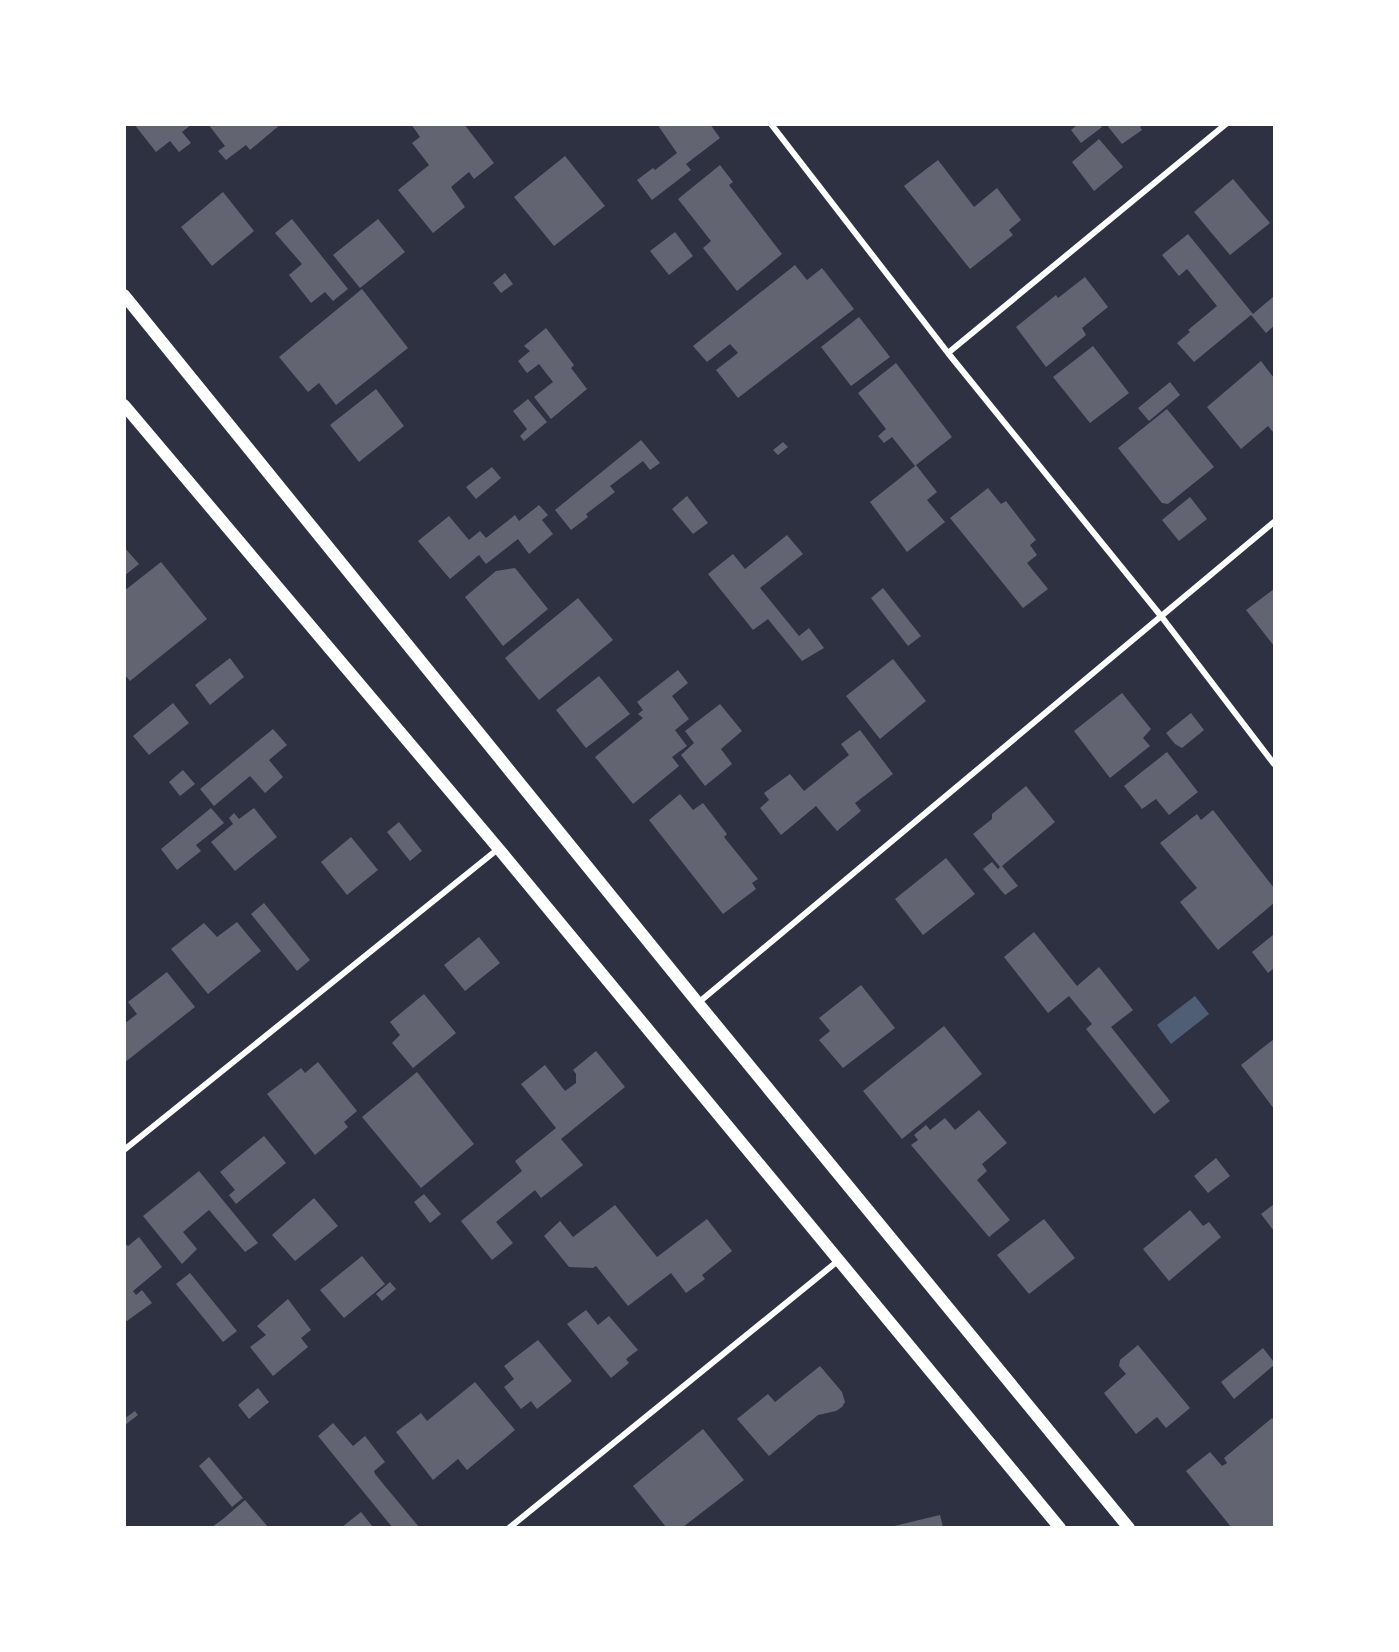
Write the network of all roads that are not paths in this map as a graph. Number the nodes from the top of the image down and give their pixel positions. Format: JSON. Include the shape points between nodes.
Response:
{"nodes":[{"id":1,"x":771,"y":124,"type":"edge"},
{"id":2,"x":1226,"y":124,"type":"edge"},
{"id":3,"x":124,"y":295,"type":"edge"},
{"id":4,"x":948,"y":352,"type":"junction"},
{"id":5,"x":124,"y":405,"type":"edge"},
{"id":6,"x":1275,"y":522,"type":"edge"},
{"id":7,"x":1161,"y":616,"type":"junction"},
{"id":8,"x":1275,"y":764,"type":"edge"},
{"id":9,"x":498,"y":848,"type":"junction"},
{"id":10,"x":698,"y":1003,"type":"junction"},
{"id":11,"x":124,"y":1150,"type":"edge"},
{"id":12,"x":839,"y":1260,"type":"junction"},
{"id":13,"x":509,"y":1527,"type":"edge"},
{"id":14,"x":1060,"y":1527,"type":"edge"},
{"id":15,"x":1129,"y":1527,"type":"edge"}],
"edges":[{"from":1,"to":4,"type":"street"},
{"from":2,"to":4,"type":"street"},
{"from":3,"to":10,"type":"main road"},
{"from":4,"to":7,"type":"street"},
{"from":5,"to":9,"type":"main road"},
{"from":6,"to":7,"type":"street"},
{"from":7,"to":8,"type":"street"},
{"from":7,"to":10,"type":"street"},
{"from":9,"to":11,"type":"street"},
{"from":9,"to":12,"type":"main road"},
{"from":10,"to":15,"type":"main road"},
{"from":12,"to":13,"type":"street"},
{"from":12,"to":14,"type":"main road"}]}
